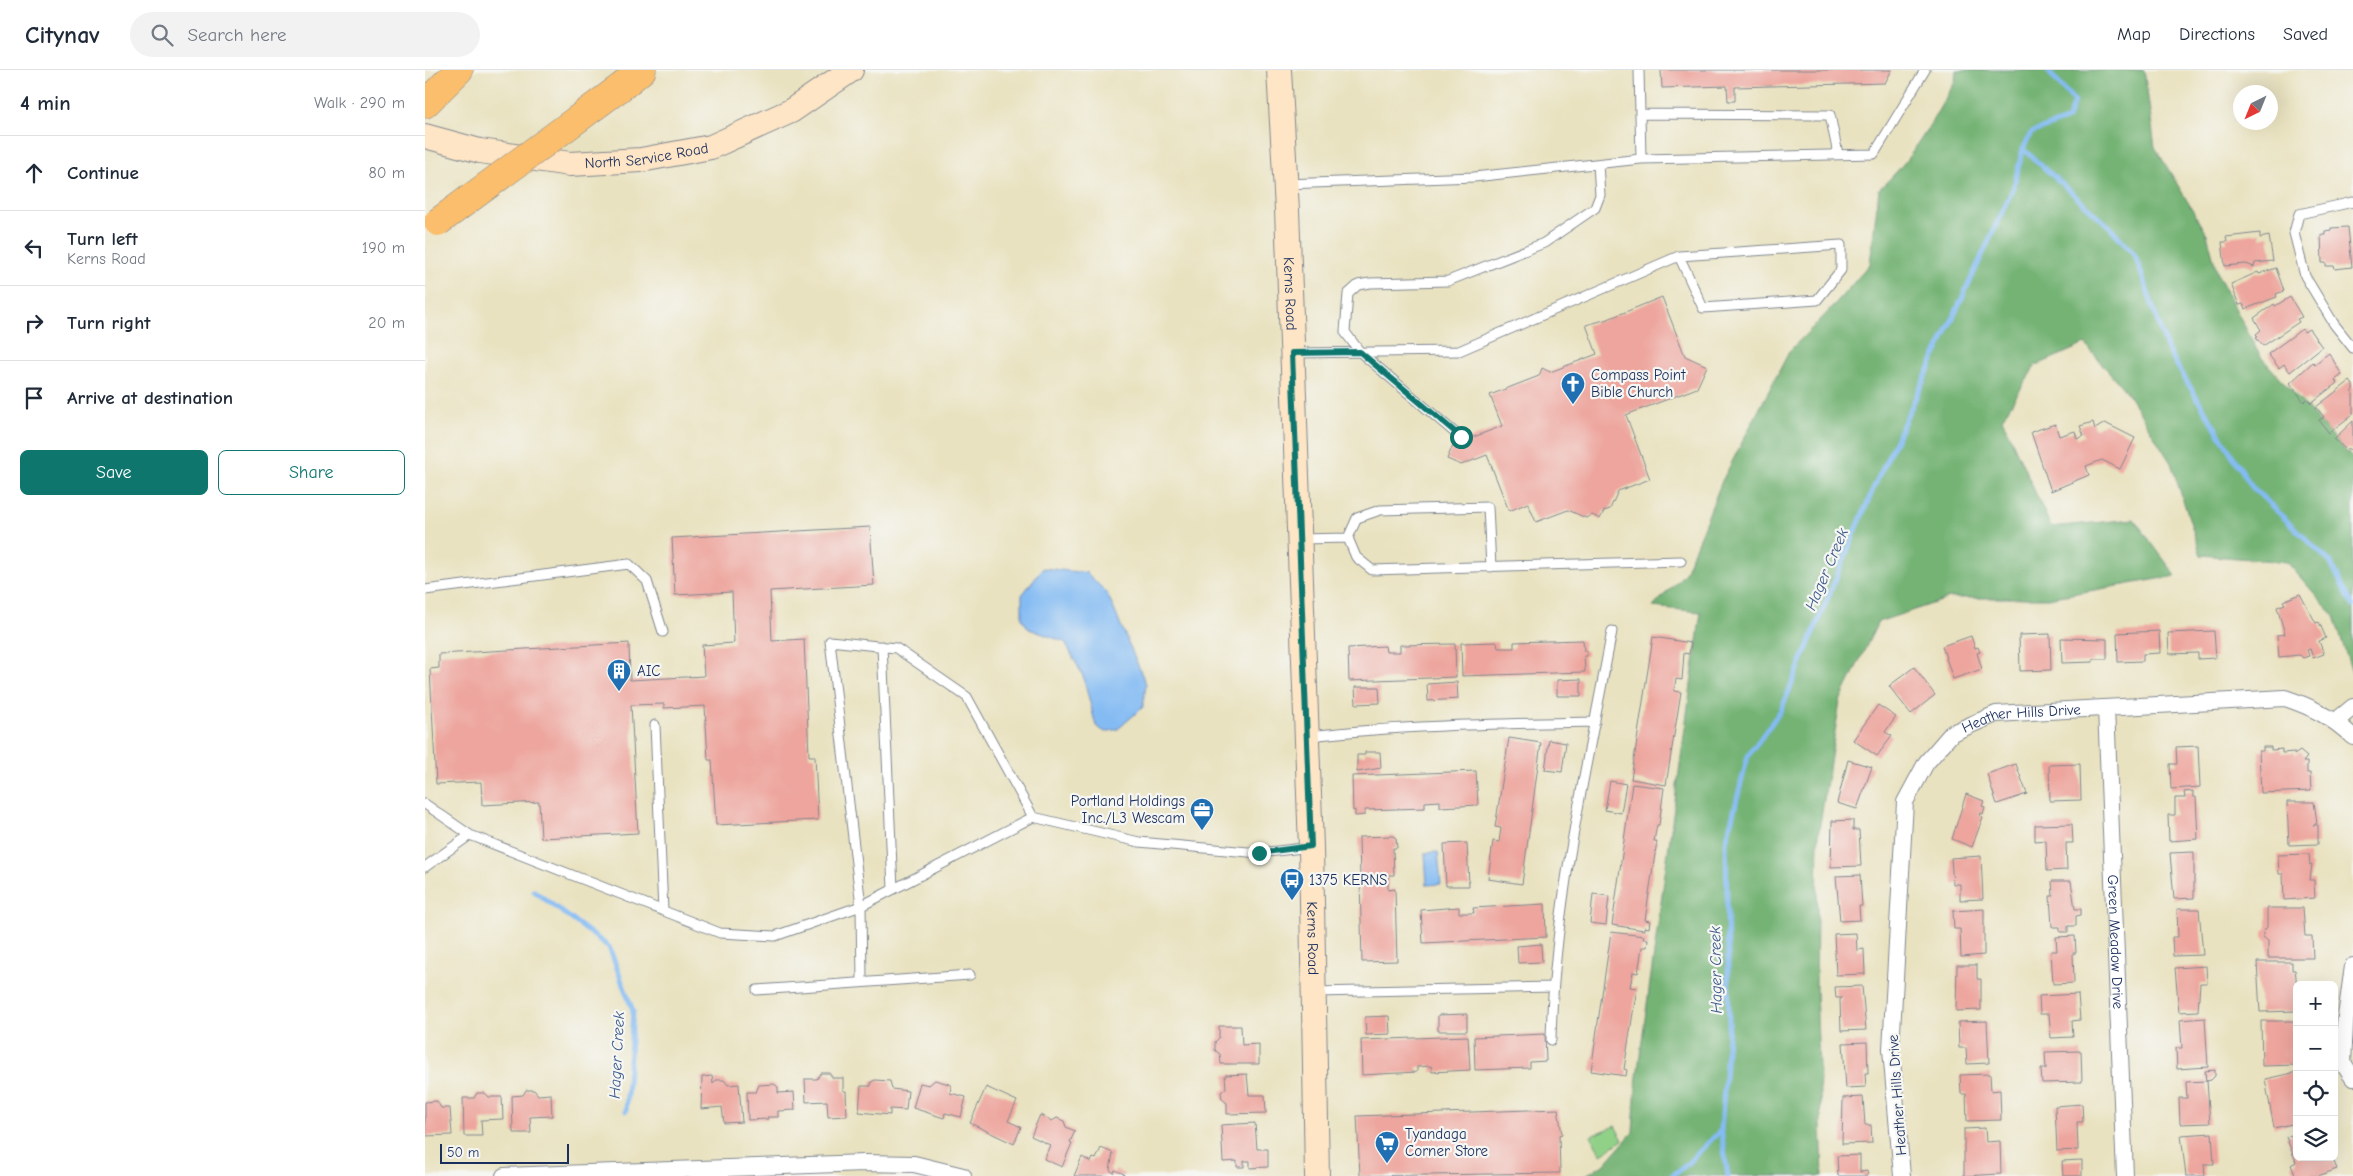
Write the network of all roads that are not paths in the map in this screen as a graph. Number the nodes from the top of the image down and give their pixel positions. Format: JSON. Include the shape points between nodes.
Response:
{"nodes":[{"id":1,"x":459,"y":70,"type":"edge"},
{"id":2,"x":851,"y":70,"type":"edge"},
{"id":3,"x":1279,"y":70,"type":"edge"},
{"id":4,"x":1639,"y":70,"type":"edge"},
{"id":5,"x":1925,"y":70,"type":"edge"},
{"id":6,"x":633,"y":77,"type":"edge"},
{"id":7,"x":425,"y":104,"type":"edge"},
{"id":8,"x":1640,"y":114,"type":"junction"},
{"id":9,"x":425,"y":136,"type":"edge"},
{"id":10,"x":1838,"y":154,"type":"junction"},
{"id":11,"x":1641,"y":159,"type":"junction"},
{"id":12,"x":1598,"y":164,"type":"junction"},
{"id":13,"x":1286,"y":184,"type":"junction"},
{"id":14,"x":2353,"y":202,"type":"edge"},
{"id":15,"x":431,"y":228,"type":"edge"},
{"id":16,"x":1679,"y":256,"type":"junction"},
{"id":17,"x":2353,"y":348,"type":"edge"},
{"id":18,"x":1360,"y":352,"type":"junction"},
{"id":19,"x":1292,"y":353,"type":"junction"},
{"id":20,"x":1461,"y":437,"type":"dead end"},
{"id":21,"x":1348,"y":538,"type":"junction"},
{"id":22,"x":1299,"y":539,"type":"junction"},
{"id":23,"x":1681,"y":562,"type":"dead end"},
{"id":24,"x":1491,"y":567,"type":"junction"},
{"id":25,"x":425,"y":590,"type":"edge"},
{"id":26,"x":1611,"y":631,"type":"dead end"},
{"id":27,"x":663,"y":632,"type":"dead end"},
{"id":28,"x":881,"y":646,"type":"junction"},
{"id":29,"x":2353,"y":707,"type":"edge"},
{"id":30,"x":2106,"y":708,"type":"junction"},
{"id":31,"x":2336,"y":721,"type":"junction"},
{"id":32,"x":1595,"y":722,"type":"junction"},
{"id":33,"x":655,"y":725,"type":"dead end"},
{"id":34,"x":1305,"y":737,"type":"junction"},
{"id":35,"x":2353,"y":737,"type":"edge"},
{"id":36,"x":425,"y":804,"type":"edge"},
{"id":37,"x":1033,"y":816,"type":"junction"},
{"id":38,"x":470,"y":835,"type":"junction"},
{"id":39,"x":1311,"y":846,"type":"junction"},
{"id":40,"x":425,"y":867,"type":"edge"},
{"id":41,"x":893,"y":888,"type":"junction"},
{"id":42,"x":861,"y":906,"type":"junction"},
{"id":43,"x":663,"y":911,"type":"junction"},
{"id":44,"x":2353,"y":966,"type":"edge"},
{"id":45,"x":970,"y":975,"type":"dead end"},
{"id":46,"x":862,"y":982,"type":"junction"},
{"id":47,"x":1552,"y":987,"type":"junction"},
{"id":48,"x":757,"y":990,"type":"dead end"},
{"id":49,"x":1315,"y":992,"type":"junction"},
{"id":50,"x":1551,"y":1040,"type":"dead end"},
{"id":51,"x":2353,"y":1078,"type":"edge"},
{"id":52,"x":784,"y":1172,"type":"edge"},
{"id":53,"x":505,"y":1176,"type":"edge"},
{"id":54,"x":963,"y":1176,"type":"edge"},
{"id":55,"x":1317,"y":1176,"type":"edge"},
{"id":56,"x":1902,"y":1176,"type":"edge"},
{"id":57,"x":2125,"y":1176,"type":"edge"}],
"edges":[{"from":1,"to":7,"type":"highway"},
{"from":2,"to":9,"type":"street","name":"North Service Road","via":[[791,111],[711,147],[641,160],[569,164],[480,151]]},
{"from":3,"to":13,"type":"street","name":"Kerns Road"},
{"from":4,"to":8,"type":"lane"},
{"from":5,"to":10,"type":"lane","via":[[1874,154]]},
{"from":6,"to":15,"type":"highway","bridge":true},
{"from":8,"to":10,"type":"lane","via":[[1830,115]]},
{"from":8,"to":11,"type":"lane"},
{"from":10,"to":11,"type":"lane"},
{"from":11,"to":12,"type":"lane"},
{"from":12,"to":13,"type":"lane","via":[[1474,177]]},
{"from":12,"to":18,"type":"lane","via":[[1600,195],[1595,208],[1544,243],[1448,281],[1358,285],[1348,294],[1345,332]]},
{"from":13,"to":19,"type":"street","name":"Kerns Road"},
{"from":14,"to":17,"type":"lane","via":[[2299,214],[2294,233],[2305,276]]},
{"from":16,"to":16,"type":"lane","via":[[1841,246],[1841,270],[1817,300],[1703,308]]},
{"from":16,"to":18,"type":"lane","via":[[1459,351]]},
{"from":18,"to":19,"type":"lane"},
{"from":18,"to":20,"type":"lane"},
{"from":19,"to":22,"type":"street","name":"Kerns Road"},
{"from":21,"to":22,"type":"lane"},
{"from":21,"to":24,"type":"lane","via":[[1356,557],[1372,570]]},
{"from":21,"to":24,"type":"lane","via":[[1357,518],[1380,510],[1488,507]]},
{"from":22,"to":34,"type":"street","name":"Kerns Road"},
{"from":23,"to":24,"type":"lane"},
{"from":25,"to":27,"type":"lane","via":[[629,564],[647,581]]},
{"from":26,"to":32,"type":"lane"},
{"from":28,"to":37,"type":"lane","via":[[896,648],[967,697]]},
{"from":28,"to":41,"type":"lane"},
{"from":28,"to":42,"type":"lane","via":[[830,641]]},
{"from":29,"to":31,"type":"street"},
{"from":30,"to":31,"type":"street","name":"Heather Hills Drive","via":[[2285,698],[2313,707]]},
{"from":30,"to":56,"type":"street","name":"Heather Hills Drive","via":[[1996,714],[1952,733],[1926,763],[1905,802],[1891,1050]]},
{"from":30,"to":57,"type":"street","name":"Green Meadow Drive"},
{"from":31,"to":35,"type":"street","name":"Heather Hills Drive"},
{"from":32,"to":34,"type":"lane","via":[[1439,726]]},
{"from":32,"to":47,"type":"lane","via":[[1563,888]]},
{"from":33,"to":43,"type":"lane"},
{"from":34,"to":39,"type":"street","name":"Kerns Road"},
{"from":36,"to":38,"type":"lane"},
{"from":37,"to":39,"type":"lane","via":[[1139,842],[1259,853]]},
{"from":37,"to":41,"type":"lane"},
{"from":38,"to":40,"type":"lane"},
{"from":38,"to":43,"type":"lane"},
{"from":39,"to":49,"type":"street","name":"Kerns Road"},
{"from":41,"to":42,"type":"lane"},
{"from":42,"to":43,"type":"lane","via":[[775,936],[720,933]]},
{"from":42,"to":46,"type":"lane"},
{"from":44,"to":51,"type":"street","via":[[2343,1062]]},
{"from":45,"to":46,"type":"lane"},
{"from":46,"to":48,"type":"lane"},
{"from":47,"to":49,"type":"lane"},
{"from":47,"to":50,"type":"lane"},
{"from":49,"to":55,"type":"street","name":"Kerns Road"},
{"from":52,"to":53,"type":"street"},
{"from":52,"to":54,"type":"street","via":[[864,1163],[914,1164]]}]}
